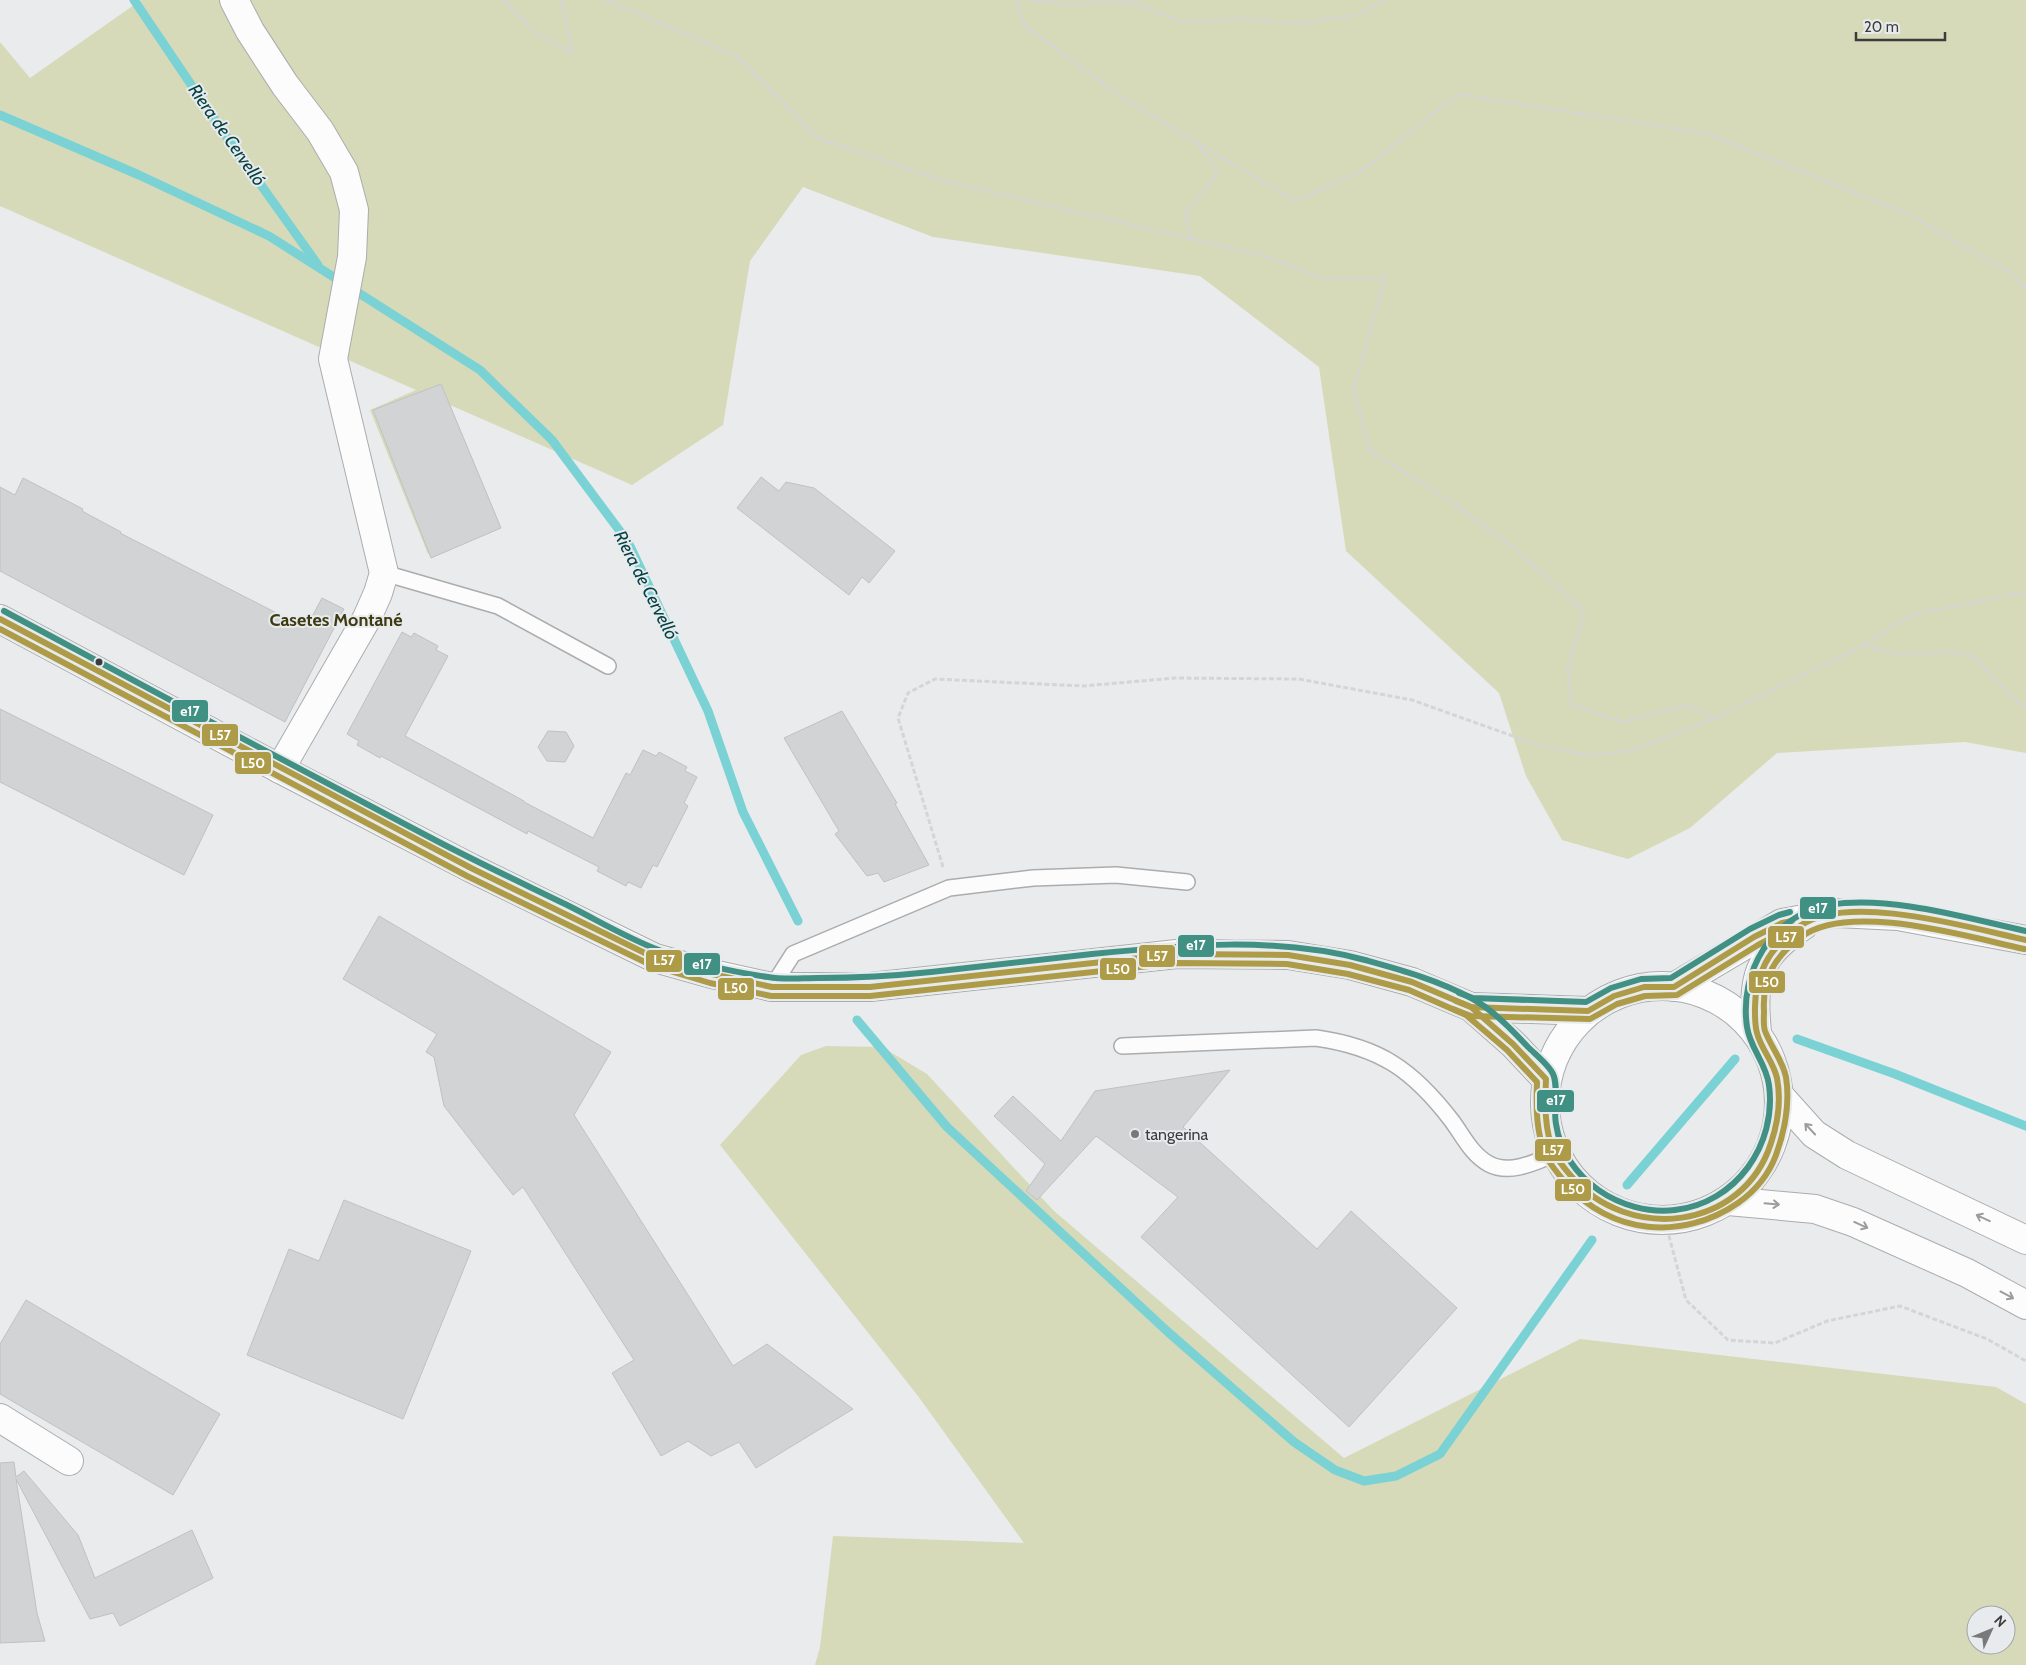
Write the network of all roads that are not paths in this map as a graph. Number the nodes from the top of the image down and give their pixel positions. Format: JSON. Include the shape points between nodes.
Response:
{"nodes":[{"id":1,"x":234,"y":0,"type":"edge"},
{"id":2,"x":384,"y":572,"type":"junction"},
{"id":3,"x":0,"y":619,"type":"edge"},
{"id":4,"x":608,"y":666,"type":"dead end"},
{"id":5,"x":280,"y":769,"type":"junction"},
{"id":6,"x":1186,"y":882,"type":"dead end"},
{"id":7,"x":1814,"y":918,"type":"junction"},
{"id":8,"x":2026,"y":940,"type":"edge"},
{"id":9,"x":772,"y":986,"type":"junction"},
{"id":10,"x":1674,"y":987,"type":"junction"},
{"id":11,"x":1471,"y":1007,"type":"junction"},
{"id":12,"x":1588,"y":1011,"type":"junction"},
{"id":13,"x":1757,"y":1033,"type":"junction"},
{"id":14,"x":1122,"y":1046,"type":"dead end"},
{"id":15,"x":1546,"y":1079,"type":"junction"},
{"id":16,"x":1779,"y":1095,"type":"junction"},
{"id":17,"x":1555,"y":1154,"type":"junction"},
{"id":18,"x":1728,"y":1201,"type":"junction"},
{"id":19,"x":2026,"y":1240,"type":"edge"},
{"id":20,"x":2026,"y":1305,"type":"edge"},
{"id":21,"x":0,"y":1418,"type":"edge"},
{"id":22,"x":70,"y":1461,"type":"dead end"}],
"edges":[{"from":1,"to":2,"type":"main road","via":[[250,31],[320,131],[344,172],[354,210],[350,265],[333,359]]},
{"from":2,"to":4,"type":"lane","via":[[498,606]]},
{"from":2,"to":5,"type":"main road","via":[[367,618]]},
{"from":3,"to":5,"type":"main road"},
{"from":5,"to":9,"type":"main road","via":[[655,958]]},
{"from":6,"to":9,"type":"lane","via":[[1116,876],[1033,878],[949,888],[793,954]]},
{"from":7,"to":8,"type":"main road","via":[[1837,913],[1898,916]]},
{"from":7,"to":10,"type":"main road","via":[[1782,923]]},
{"from":7,"to":13,"type":"main road","via":[[1785,938],[1760,968],[1755,987]]},
{"from":9,"to":11,"type":"main road","via":[[870,987],[1177,954],[1237,953],[1288,955],[1350,965],[1412,982]]},
{"from":10,"to":12,"type":"main road","via":[[1644,987],[1629,991]]},
{"from":10,"to":13,"type":"main road","via":[[1702,993],[1722,1003]]},
{"from":11,"to":12,"type":"main road"},
{"from":11,"to":15,"type":"main road"},
{"from":12,"to":15,"type":"main road","via":[[1568,1030]]},
{"from":13,"to":16,"type":"main road","via":[[1774,1067]]},
{"from":14,"to":17,"type":"lane","via":[[1316,1038],[1346,1042],[1396,1064],[1420,1083],[1474,1152],[1490,1165],[1512,1168],[1533,1164]]},
{"from":15,"to":17,"type":"main road","via":[[1544,1117]]},
{"from":16,"to":18,"type":"main road","via":[[1777,1126],[1768,1154],[1751,1180]]},
{"from":19,"to":16,"type":"main road","one_way":true,"via":[[1847,1154],[1814,1134]]},
{"from":17,"to":18,"type":"main road","via":[[1574,1182],[1600,1204],[1631,1217],[1665,1221],[1698,1216]]},
{"from":18,"to":20,"type":"main road","one_way":true,"via":[[1815,1209],[1853,1222],[1958,1269]]},
{"from":21,"to":22,"type":"main road"}]}
